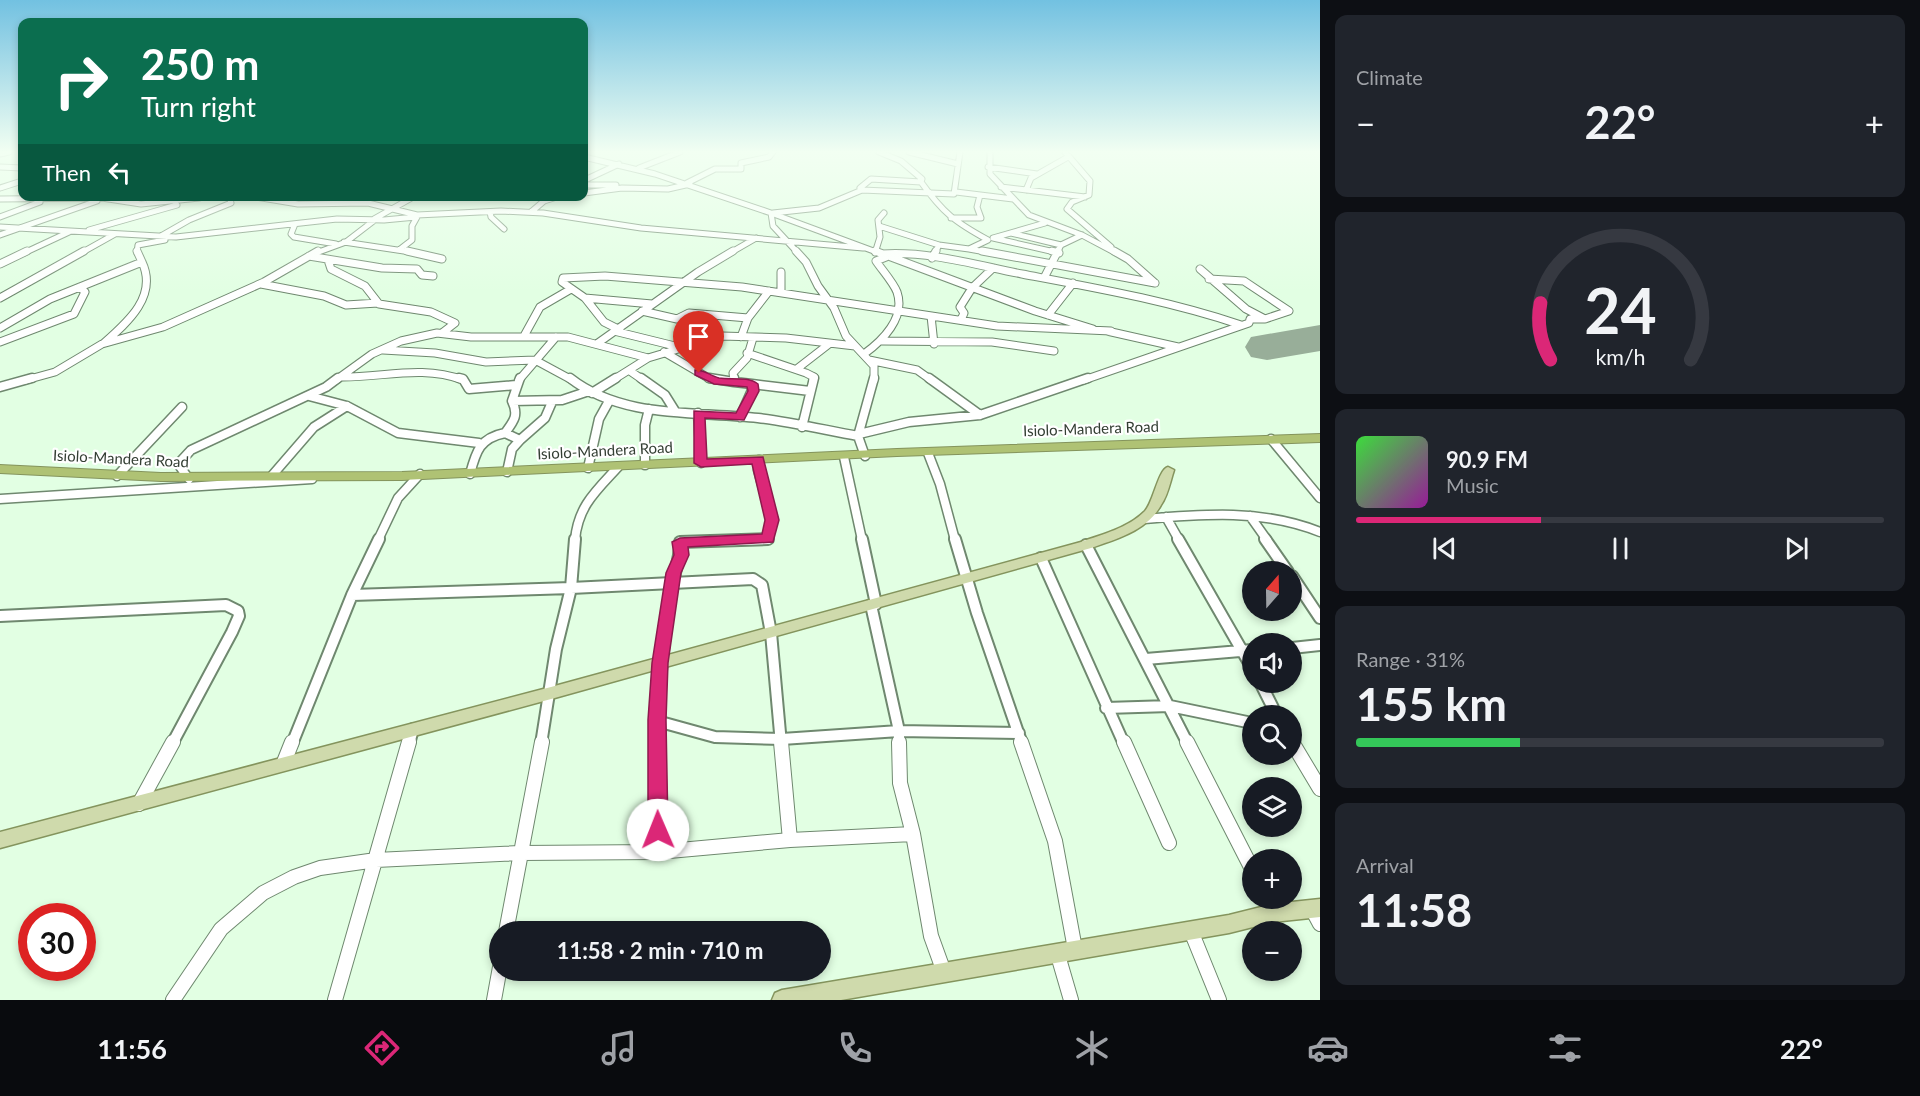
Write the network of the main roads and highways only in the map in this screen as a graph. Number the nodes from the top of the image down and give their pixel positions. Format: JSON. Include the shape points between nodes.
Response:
{"nodes":[{"id":1,"x":1320,"y":438,"type":"edge"},
{"id":2,"x":0,"y":469,"type":"edge"},
{"id":3,"x":1168,"y":470,"type":"dead end"},
{"id":4,"x":0,"y":840,"type":"edge"},
{"id":5,"x":1261,"y":909,"type":"edge"},
{"id":6,"x":1288,"y":909,"type":"edge"},
{"id":7,"x":1317,"y":914,"type":"edge"},
{"id":8,"x":782,"y":1000,"type":"edge"}],
"edges":[{"from":1,"to":2,"type":"highway","name":"Isiolo-Mandera Road","via":[[330,478],[189,479]]},
{"from":3,"to":4,"type":"main road","via":[[1155,506],[1144,519],[1086,545]]},
{"from":5,"to":8,"type":"main road","via":[[1191,931]]},
{"from":6,"to":7,"type":"main road"}]}
